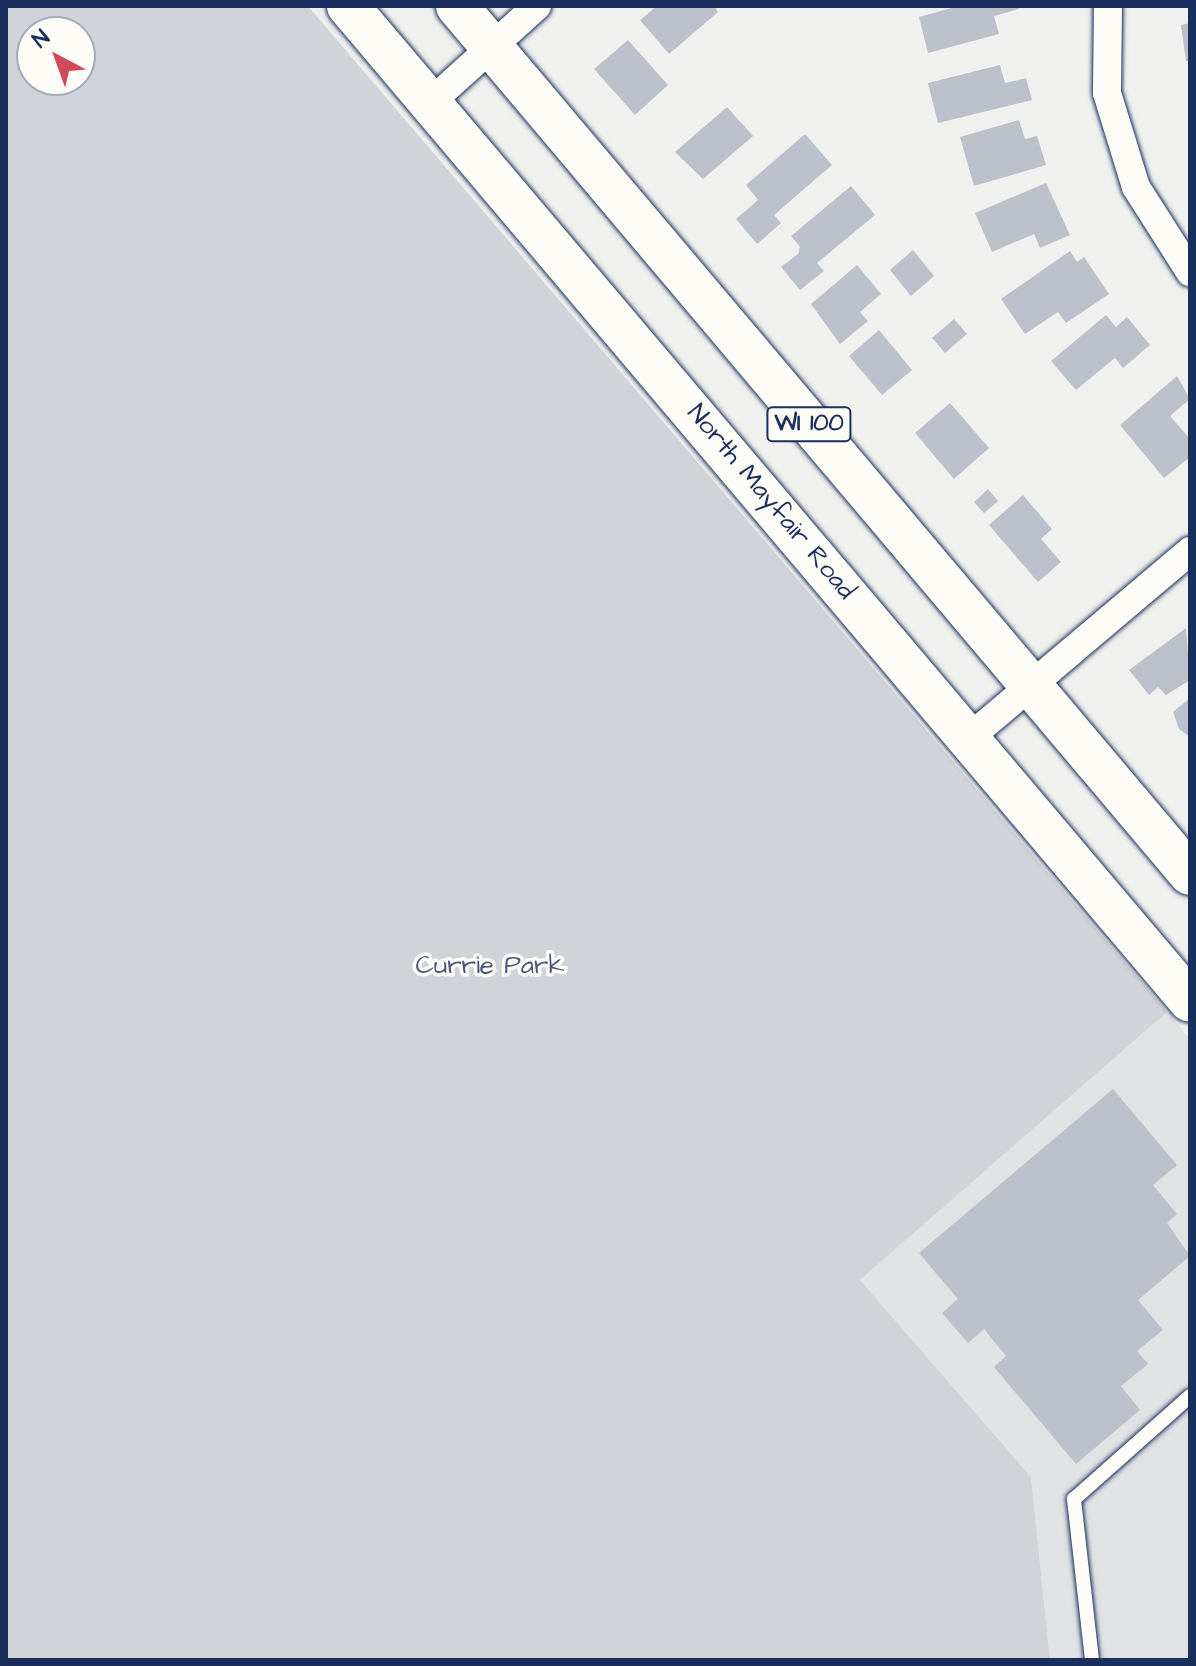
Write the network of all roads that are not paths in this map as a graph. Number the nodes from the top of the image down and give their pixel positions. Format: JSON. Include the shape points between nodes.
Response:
{"nodes":[{"id":1,"x":348,"y":6,"type":"edge"},
{"id":2,"x":457,"y":6,"type":"edge"},
{"id":3,"x":537,"y":6,"type":"edge"},
{"id":4,"x":1108,"y":6,"type":"edge"},
{"id":5,"x":491,"y":47,"type":"junction"},
{"id":6,"x":431,"y":102,"type":"junction"},
{"id":7,"x":1190,"y":272,"type":"edge"},
{"id":8,"x":1190,"y":551,"type":"edge"},
{"id":9,"x":1029,"y":685,"type":"junction"},
{"id":10,"x":970,"y":737,"type":"junction"},
{"id":11,"x":1190,"y":874,"type":"edge"},
{"id":12,"x":1190,"y":1001,"type":"edge"},
{"id":13,"x":1190,"y":1396,"type":"edge"},
{"id":14,"x":1092,"y":1660,"type":"edge"}],
"edges":[{"from":1,"to":6,"type":"main road","name":"North Mayfair Road","number":"WI 100"},
{"from":2,"to":5,"type":"main road","number":"WI 100"},
{"from":3,"to":5,"type":"street"},
{"from":4,"to":7,"type":"street","via":[[1107,93],[1132,174]]},
{"from":5,"to":6,"type":"street"},
{"from":5,"to":9,"type":"main road","number":"WI 100"},
{"from":6,"to":10,"type":"main road","name":"North Mayfair Road","number":"WI 100"},
{"from":8,"to":9,"type":"street"},
{"from":9,"to":10,"type":"street"},
{"from":9,"to":11,"type":"main road","number":"WI 100"},
{"from":10,"to":12,"type":"main road","name":"North Mayfair Road","number":"WI 100"},
{"from":13,"to":14,"type":"lane","via":[[1074,1499]]}]}
